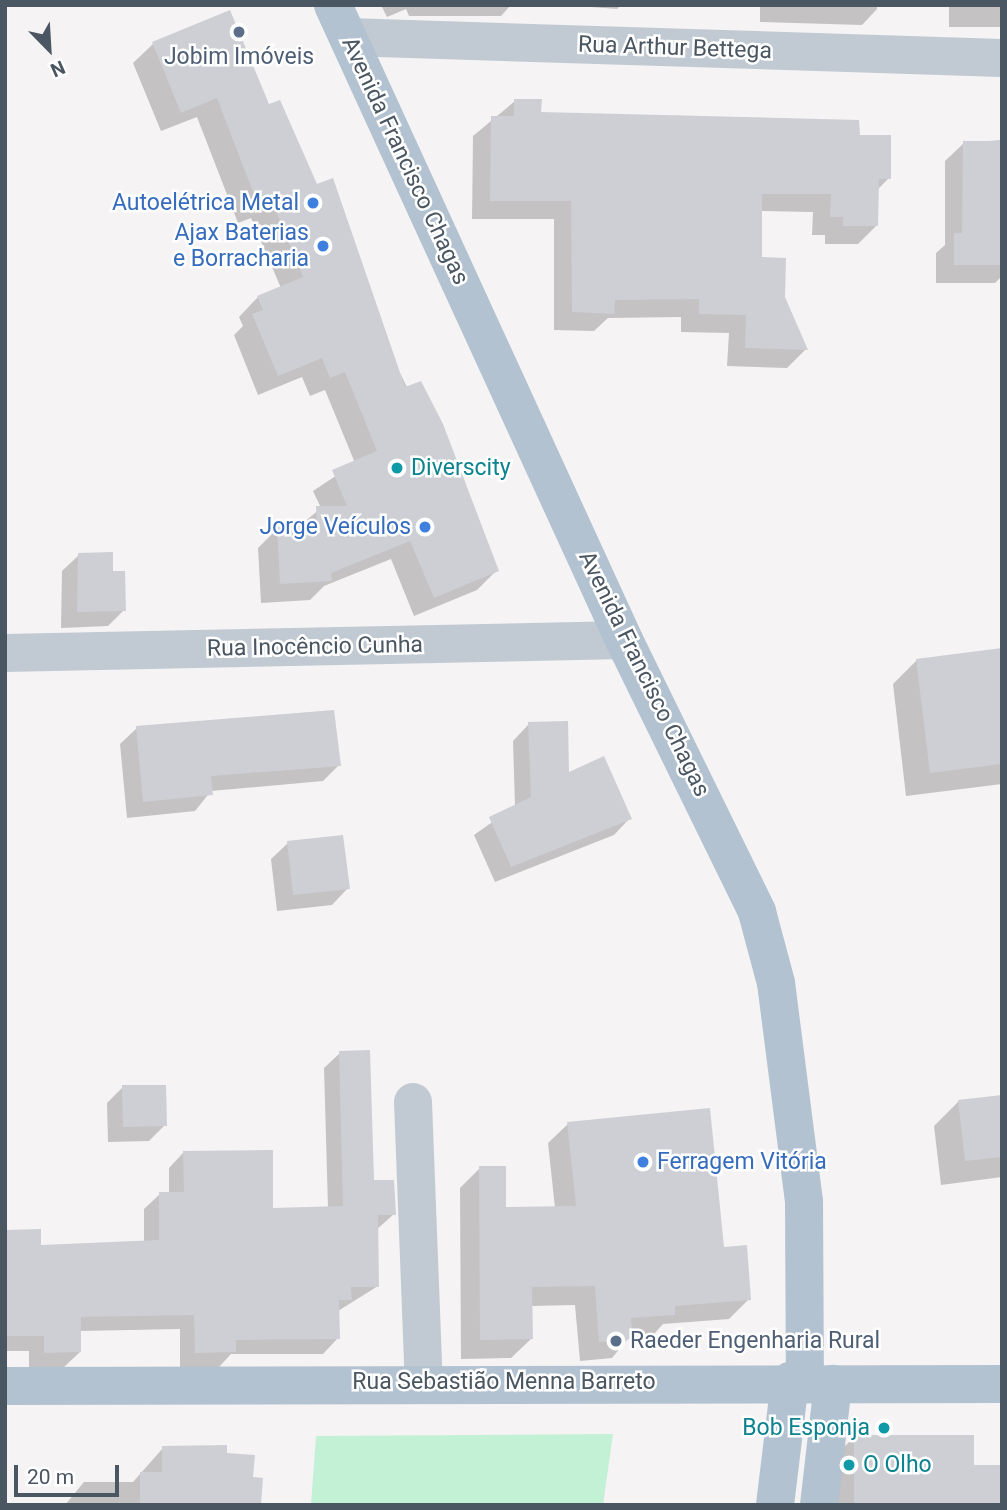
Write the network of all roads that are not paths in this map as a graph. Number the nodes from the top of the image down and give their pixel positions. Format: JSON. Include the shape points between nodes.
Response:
{"nodes":[{"id":1,"x":341,"y":21,"type":"edge"},
{"id":2,"x":1002,"y":58,"type":"edge"},
{"id":3,"x":624,"y":640,"type":"junction"},
{"id":4,"x":5,"y":653,"type":"edge"},
{"id":5,"x":413,"y":1102,"type":"dead end"},
{"id":6,"x":424,"y":1382,"type":"junction"},
{"id":7,"x":809,"y":1382,"type":"junction"},
{"id":8,"x":1002,"y":1384,"type":"edge"},
{"id":9,"x":5,"y":1386,"type":"edge"},
{"id":10,"x":775,"y":1505,"type":"edge"},
{"id":11,"x":819,"y":1505,"type":"edge"}],
"edges":[{"from":1,"to":2,"type":"street","name":"Rua Arthur Bettega"},
{"from":1,"to":3,"type":"main road","name":"Avenida Francisco Chagas"},
{"from":3,"to":4,"type":"street","name":"Rua Inocêncio Cunha"},
{"from":3,"to":7,"type":"main road","name":"Avenida Francisco Chagas","via":[[723,834],[757,912],[776,983],[804,1202]]},
{"from":5,"to":6,"type":"street"},
{"from":6,"to":7,"type":"main road","name":"Rua Sebastião Menna Barreto"},
{"from":6,"to":9,"type":"main road","name":"Rua Sebastião Menna Barreto"},
{"from":7,"to":8,"type":"main road","name":"Rua Sebastião Menna Barreto"},
{"from":7,"to":10,"type":"main road","name":"Avenida Francisco Chagas"},
{"from":7,"to":11,"type":"main road","name":"Avenida Francisco Chagas"}]}
